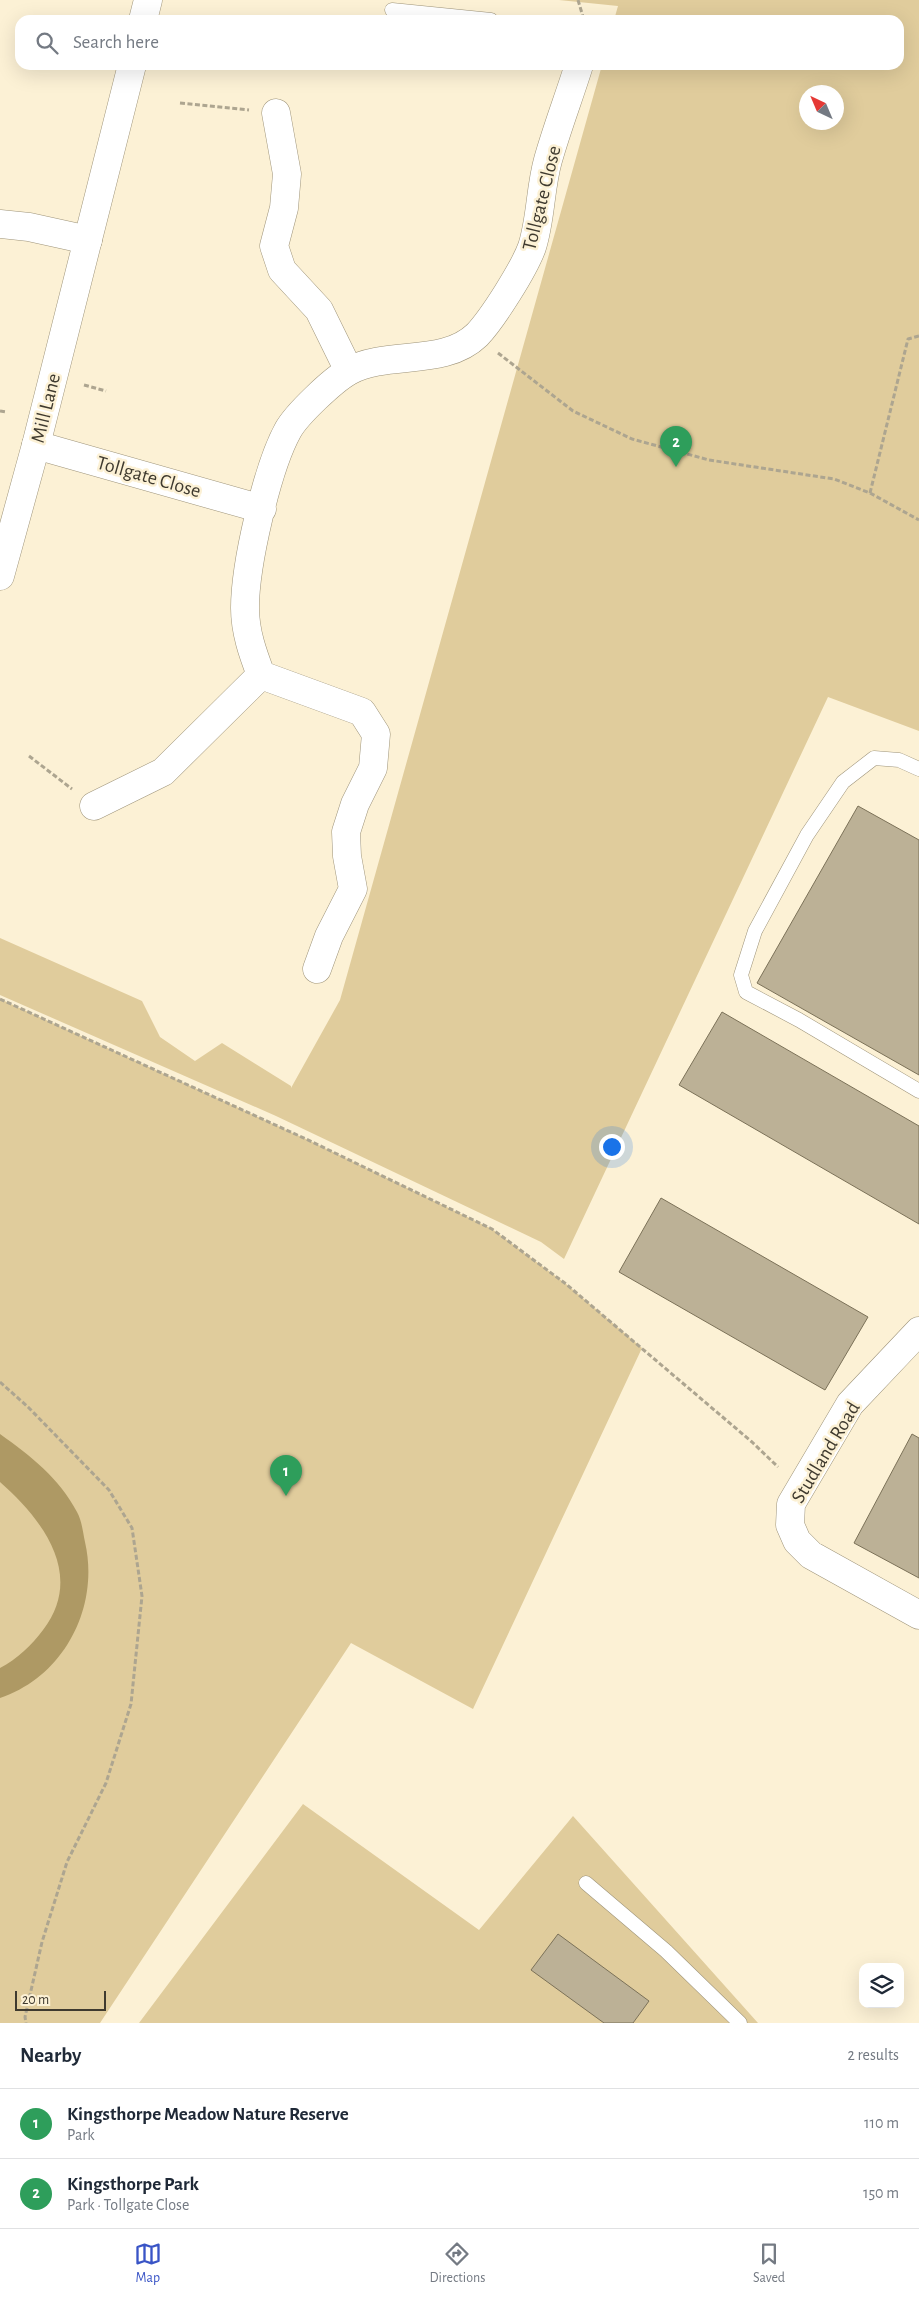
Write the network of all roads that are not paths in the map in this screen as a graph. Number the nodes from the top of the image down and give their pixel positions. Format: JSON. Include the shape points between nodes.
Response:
{"nodes":[{"id":1,"x":148,"y":0,"type":"edge"},
{"id":2,"x":392,"y":10,"type":"dead end"},
{"id":3,"x":144,"y":15,"type":"edge"},
{"id":4,"x":442,"y":15,"type":"edge"},
{"id":5,"x":131,"y":70,"type":"edge"},
{"id":6,"x":578,"y":70,"type":"edge"},
{"id":7,"x":276,"y":113,"type":"road end"},
{"id":8,"x":0,"y":224,"type":"edge"},
{"id":9,"x":88,"y":240,"type":"junction"},
{"id":10,"x":349,"y":371,"type":"junction"},
{"id":11,"x":36,"y":445,"type":"junction"},
{"id":12,"x":262,"y":509,"type":"junction"},
{"id":13,"x":0,"y":576,"type":"edge"},
{"id":14,"x":261,"y":675,"type":"junction"},
{"id":15,"x":919,"y":769,"type":"edge"},
{"id":16,"x":94,"y":806,"type":"road end"},
{"id":17,"x":317,"y":969,"type":"dead end"},
{"id":18,"x":919,"y":1091,"type":"edge"},
{"id":19,"x":919,"y":1331,"type":"edge"},
{"id":20,"x":919,"y":1616,"type":"edge"},
{"id":21,"x":586,"y":1883,"type":"dead end"},
{"id":22,"x":740,"y":2023,"type":"edge"}],
"edges":[{"from":1,"to":3,"type":"street"},
{"from":2,"to":4,"type":"lane"},
{"from":5,"to":9,"type":"street","name":"Mill Lane"},
{"from":6,"to":10,"type":"street","name":"Tollgate Close","via":[[548,161],[532,247],[512,286],[476,335],[448,352],[390,358]]},
{"from":7,"to":10,"type":"street","via":[[287,174],[284,208],[274,246],[282,270],[319,310]]},
{"from":8,"to":9,"type":"street"},
{"from":9,"to":11,"type":"street","name":"Mill Lane"},
{"from":10,"to":12,"type":"street","name":"Tollgate Close","via":[[316,398],[289,429]]},
{"from":11,"to":12,"type":"street","name":"Tollgate Close"},
{"from":11,"to":13,"type":"street","name":"Mill Lane"},
{"from":12,"to":14,"type":"street","name":"Tollgate Close","via":[[248,572],[245,609],[249,642]]},
{"from":14,"to":16,"type":"street","via":[[164,772]]},
{"from":14,"to":17,"type":"street","via":[[362,712],[376,734],[373,768],[355,804],[346,832],[353,889],[329,936]]},
{"from":15,"to":18,"type":"lane","via":[[899,760],[874,758],[844,782],[807,834],[755,931],[741,974],[746,992]]},
{"from":19,"to":20,"type":"street","name":"Studland Road","via":[[850,1404],[791,1504],[790,1524],[797,1541],[811,1555]]},
{"from":21,"to":22,"type":"lane","via":[[666,1951]]}]}
